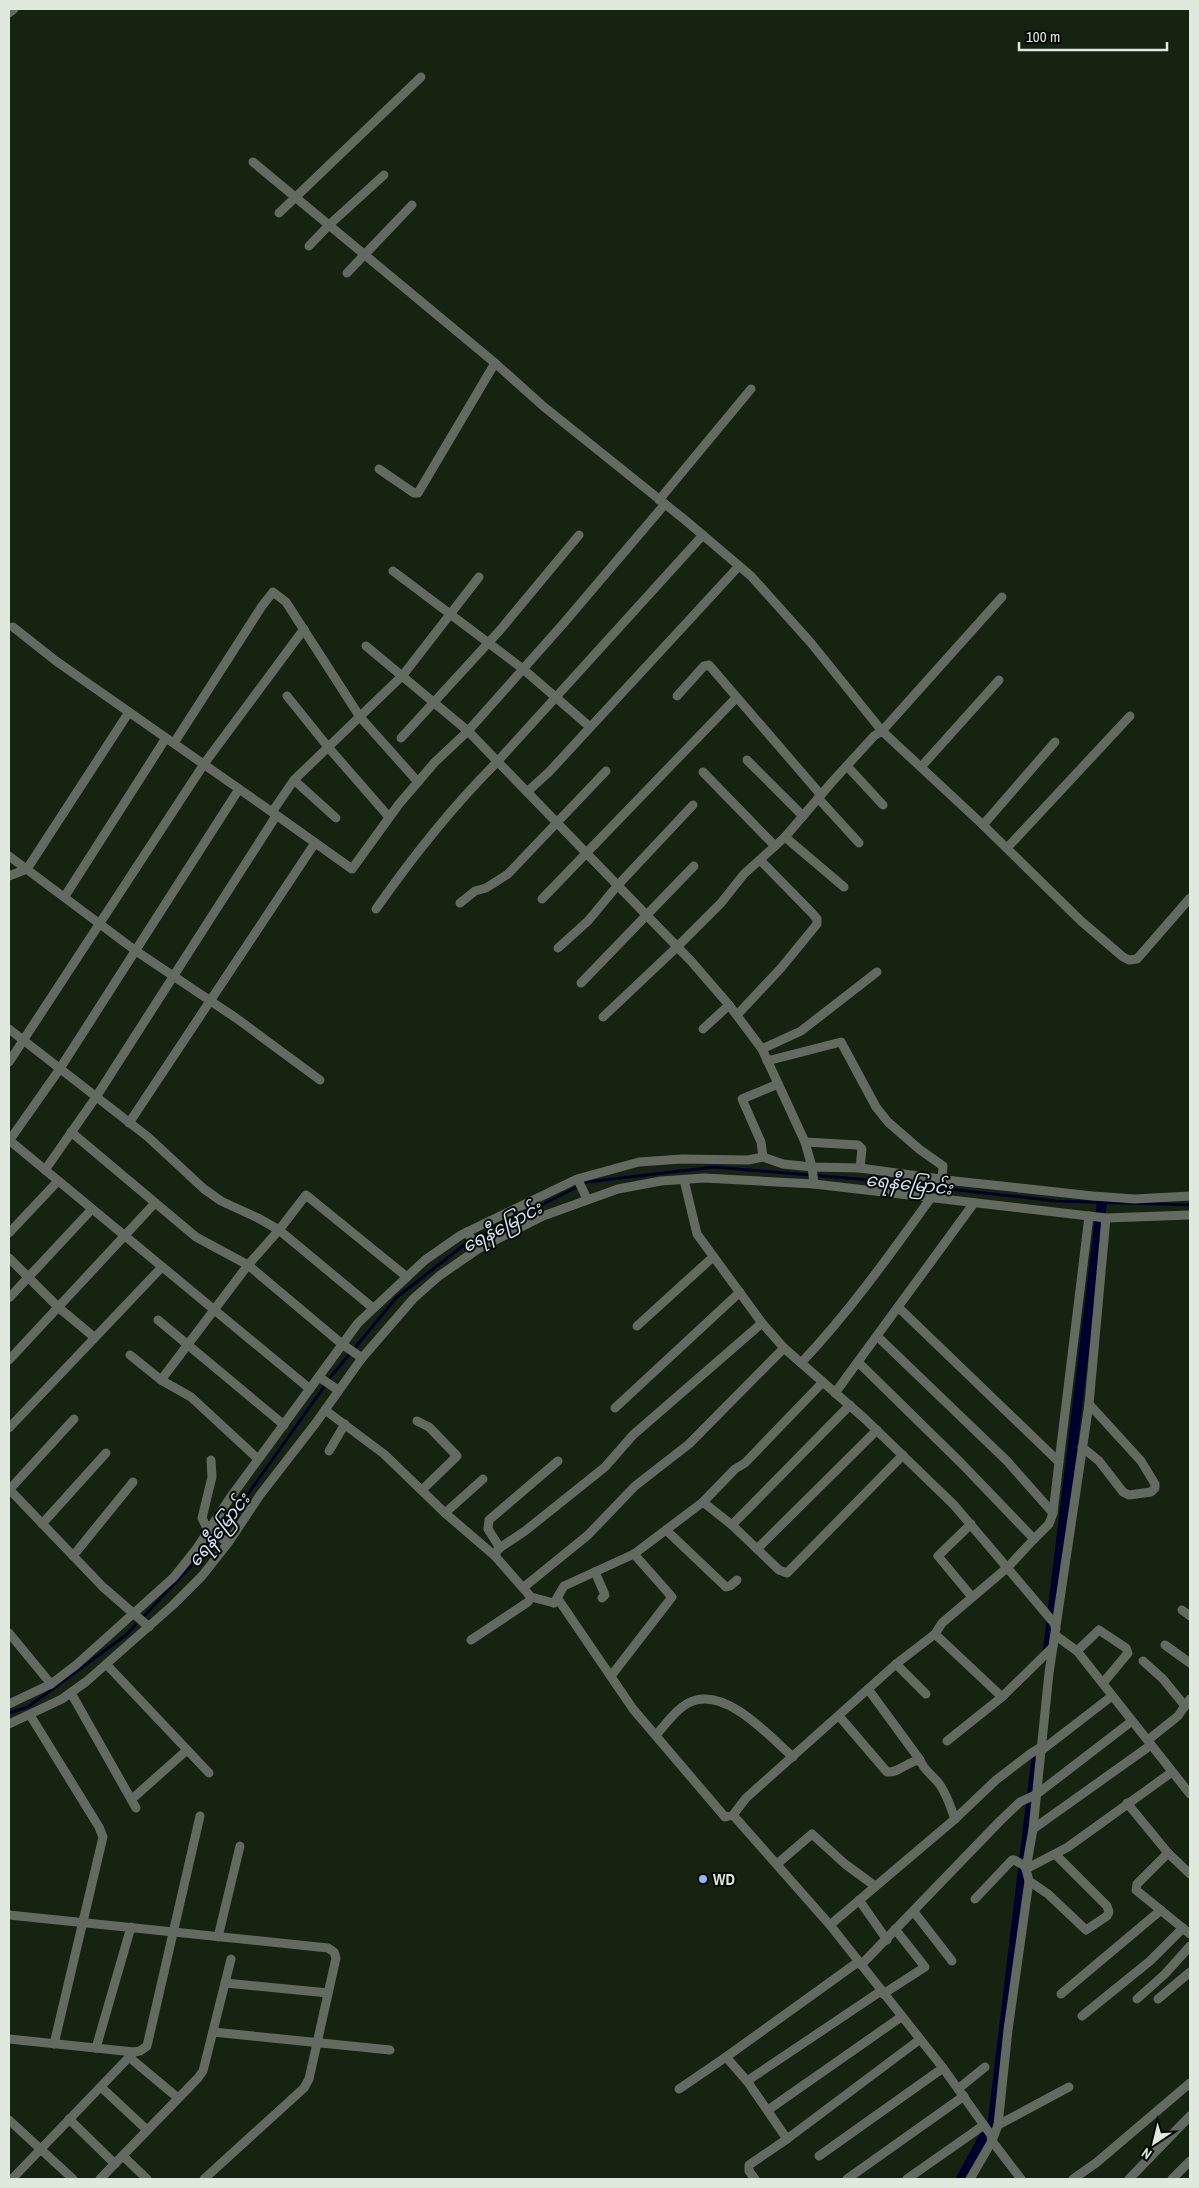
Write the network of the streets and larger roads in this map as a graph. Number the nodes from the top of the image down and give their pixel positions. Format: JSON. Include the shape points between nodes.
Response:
{"nodes":[{"id":1,"x":14,"y":9,"type":"edge"},
{"id":2,"x":9,"y":13,"type":"edge"},
{"id":3,"x":421,"y":77,"type":"dead end"},
{"id":4,"x":254,"y":162,"type":"dead end"},
{"id":5,"x":384,"y":175,"type":"dead end"},
{"id":6,"x":295,"y":197,"type":"junction"},
{"id":7,"x":412,"y":205,"type":"dead end"},
{"id":8,"x":279,"y":213,"type":"dead end"},
{"id":9,"x":329,"y":225,"type":"junction"},
{"id":10,"x":309,"y":246,"type":"dead end"},
{"id":11,"x":364,"y":254,"type":"junction"},
{"id":12,"x":347,"y":273,"type":"dead end"},
{"id":13,"x":495,"y":363,"type":"junction"},
{"id":14,"x":751,"y":388,"type":"dead end"},
{"id":15,"x":379,"y":469,"type":"dead end"},
{"id":16,"x":662,"y":502,"type":"junction"},
{"id":17,"x":579,"y":535,"type":"dead end"},
{"id":18,"x":703,"y":535,"type":"junction"},
{"id":19,"x":739,"y":566,"type":"junction"},
{"id":20,"x":394,"y":571,"type":"dead end"},
{"id":21,"x":478,"y":577,"type":"dead end"},
{"id":22,"x":1002,"y":597,"type":"dead end"},
{"id":23,"x":452,"y":614,"type":"junction"},
{"id":24,"x":13,"y":627,"type":"dead end"},
{"id":25,"x":304,"y":629,"type":"junction"},
{"id":26,"x":489,"y":642,"type":"junction"},
{"id":27,"x":366,"y":646,"type":"dead end"},
{"id":28,"x":523,"y":669,"type":"junction"},
{"id":29,"x":403,"y":675,"type":"junction"},
{"id":30,"x":999,"y":680,"type":"dead end"},
{"id":31,"x":287,"y":696,"type":"dead end"},
{"id":32,"x":677,"y":696,"type":"dead end"},
{"id":33,"x":556,"y":697,"type":"junction"},
{"id":34,"x":736,"y":698,"type":"junction"},
{"id":35,"x":434,"y":702,"type":"junction"},
{"id":36,"x":130,"y":712,"type":"junction"},
{"id":37,"x":363,"y":714,"type":"junction"},
{"id":38,"x":1130,"y":716,"type":"dead end"},
{"id":39,"x":590,"y":727,"type":"junction"},
{"id":40,"x":468,"y":731,"type":"junction"},
{"id":41,"x":879,"y":733,"type":"junction"},
{"id":42,"x":400,"y":738,"type":"dead end"},
{"id":43,"x":170,"y":741,"type":"junction"},
{"id":44,"x":1055,"y":742,"type":"dead end"},
{"id":45,"x":328,"y":747,"type":"junction"},
{"id":46,"x":747,"y":760,"type":"dead end"},
{"id":47,"x":498,"y":762,"type":"junction"},
{"id":48,"x":204,"y":764,"type":"junction"},
{"id":49,"x":847,"y":766,"type":"junction"},
{"id":50,"x":921,"y":767,"type":"junction"},
{"id":51,"x":606,"y":771,"type":"dead end"},
{"id":52,"x":703,"y":772,"type":"dead end"},
{"id":53,"x":294,"y":780,"type":"junction"},
{"id":54,"x":418,"y":782,"type":"junction"},
{"id":55,"x":239,"y":789,"type":"junction"},
{"id":56,"x":527,"y":792,"type":"junction"},
{"id":57,"x":819,"y":797,"type":"junction"},
{"id":58,"x":693,"y":805,"type":"dead end"},
{"id":59,"x":883,"y":805,"type":"dead end"},
{"id":60,"x":274,"y":814,"type":"junction"},
{"id":61,"x":803,"y":816,"type":"junction"},
{"id":62,"x":390,"y":817,"type":"junction"},
{"id":63,"x":336,"y":818,"type":"dead end"},
{"id":64,"x":558,"y":823,"type":"junction"},
{"id":65,"x":983,"y":825,"type":"junction"},
{"id":66,"x":785,"y":837,"type":"junction"},
{"id":67,"x":315,"y":843,"type":"junction"},
{"id":68,"x":859,"y":843,"type":"dead end"},
{"id":69,"x":775,"y":846,"type":"junction"},
{"id":70,"x":1007,"y":848,"type":"junction"},
{"id":71,"x":586,"y":853,"type":"junction"},
{"id":72,"x":9,"y":856,"type":"edge"},
{"id":73,"x":760,"y":860,"type":"junction"},
{"id":74,"x":694,"y":866,"type":"dead end"},
{"id":75,"x":27,"y":869,"type":"junction"},
{"id":76,"x":9,"y":876,"type":"edge"},
{"id":77,"x":618,"y":886,"type":"junction"},
{"id":78,"x":844,"y":887,"type":"dead end"},
{"id":79,"x":65,"y":896,"type":"junction"},
{"id":80,"x":1190,"y":898,"type":"edge"},
{"id":81,"x":542,"y":899,"type":"dead end"},
{"id":82,"x":460,"y":904,"type":"dead end"},
{"id":83,"x":376,"y":909,"type":"dead end"},
{"id":84,"x":647,"y":916,"type":"junction"},
{"id":85,"x":100,"y":924,"type":"junction"},
{"id":86,"x":677,"y":947,"type":"junction"},
{"id":87,"x":558,"y":948,"type":"dead end"},
{"id":88,"x":136,"y":951,"type":"junction"},
{"id":89,"x":876,"y":972,"type":"dead end"},
{"id":90,"x":174,"y":976,"type":"junction"},
{"id":91,"x":581,"y":983,"type":"dead end"},
{"id":92,"x":211,"y":1002,"type":"junction"},
{"id":93,"x":729,"y":1004,"type":"junction"},
{"id":94,"x":737,"y":1015,"type":"junction"},
{"id":95,"x":603,"y":1017,"type":"dead end"},
{"id":96,"x":9,"y":1029,"type":"edge"},
{"id":97,"x":703,"y":1029,"type":"dead end"},
{"id":98,"x":23,"y":1041,"type":"junction"},
{"id":99,"x":758,"y":1043,"type":"junction"},
{"id":100,"x":767,"y":1061,"type":"junction"},
{"id":101,"x":9,"y":1062,"type":"edge"},
{"id":102,"x":59,"y":1070,"type":"junction"},
{"id":103,"x":320,"y":1080,"type":"dead end"},
{"id":104,"x":778,"y":1084,"type":"junction"},
{"id":105,"x":96,"y":1097,"type":"junction"},
{"id":106,"x":129,"y":1123,"type":"junction"},
{"id":107,"x":72,"y":1132,"type":"junction"},
{"id":108,"x":9,"y":1140,"type":"edge"},
{"id":109,"x":805,"y":1142,"type":"junction"},
{"id":110,"x":763,"y":1157,"type":"junction"},
{"id":111,"x":860,"y":1168,"type":"junction"},
{"id":112,"x":812,"y":1169,"type":"junction"},
{"id":113,"x":45,"y":1170,"type":"junction"},
{"id":114,"x":942,"y":1178,"type":"junction"},
{"id":115,"x":684,"y":1180,"type":"junction"},
{"id":116,"x":58,"y":1181,"type":"junction"},
{"id":117,"x":578,"y":1182,"type":"dead end"},
{"id":118,"x":814,"y":1182,"type":"junction"},
{"id":119,"x":1190,"y":1196,"type":"edge"},
{"id":120,"x":587,"y":1198,"type":"junction"},
{"id":121,"x":930,"y":1199,"type":"junction"},
{"id":122,"x":155,"y":1203,"type":"junction"},
{"id":123,"x":974,"y":1203,"type":"junction"},
{"id":124,"x":92,"y":1209,"type":"junction"},
{"id":125,"x":1190,"y":1215,"type":"edge"},
{"id":126,"x":1089,"y":1216,"type":"junction"},
{"id":127,"x":1106,"y":1218,"type":"junction"},
{"id":128,"x":279,"y":1230,"type":"junction"},
{"id":129,"x":9,"y":1233,"type":"edge"},
{"id":130,"x":468,"y":1233,"type":"junction"},
{"id":131,"x":124,"y":1236,"type":"junction"},
{"id":132,"x":477,"y":1249,"type":"junction"},
{"id":133,"x":713,"y":1257,"type":"junction"},
{"id":134,"x":9,"y":1258,"type":"edge"},
{"id":135,"x":248,"y":1265,"type":"junction"},
{"id":136,"x":162,"y":1266,"type":"junction"},
{"id":137,"x":407,"y":1276,"type":"junction"},
{"id":138,"x":27,"y":1278,"type":"junction"},
{"id":139,"x":740,"y":1292,"type":"junction"},
{"id":140,"x":9,"y":1298,"type":"edge"},
{"id":141,"x":58,"y":1306,"type":"junction"},
{"id":142,"x":373,"y":1308,"type":"junction"},
{"id":143,"x":898,"y":1308,"type":"junction"},
{"id":144,"x":214,"y":1310,"type":"junction"},
{"id":145,"x":158,"y":1320,"type":"dead end"},
{"id":146,"x":762,"y":1323,"type":"junction"},
{"id":147,"x":637,"y":1326,"type":"dead end"},
{"id":148,"x":877,"y":1336,"type":"junction"},
{"id":149,"x":94,"y":1337,"type":"junction"},
{"id":150,"x":188,"y":1345,"type":"junction"},
{"id":151,"x":344,"y":1345,"type":"junction"},
{"id":152,"x":784,"y":1348,"type":"junction"},
{"id":153,"x":130,"y":1355,"type":"dead end"},
{"id":154,"x":361,"y":1357,"type":"junction"},
{"id":155,"x":9,"y":1360,"type":"edge"},
{"id":156,"x":858,"y":1362,"type":"junction"},
{"id":157,"x":801,"y":1363,"type":"junction"},
{"id":158,"x":320,"y":1377,"type":"junction"},
{"id":159,"x":161,"y":1380,"type":"junction"},
{"id":160,"x":823,"y":1382,"type":"junction"},
{"id":161,"x":310,"y":1389,"type":"junction"},
{"id":162,"x":337,"y":1390,"type":"junction"},
{"id":163,"x":835,"y":1393,"type":"junction"},
{"id":164,"x":1089,"y":1404,"type":"junction"},
{"id":165,"x":850,"y":1405,"type":"junction"},
{"id":166,"x":327,"y":1406,"type":"junction"},
{"id":167,"x":615,"y":1408,"type":"dead end"},
{"id":168,"x":74,"y":1419,"type":"dead end"},
{"id":169,"x":417,"y":1421,"type":"dead end"},
{"id":170,"x":345,"y":1424,"type":"junction"},
{"id":171,"x":284,"y":1425,"type":"junction"},
{"id":172,"x":9,"y":1428,"type":"edge"},
{"id":173,"x":877,"y":1430,"type":"junction"},
{"id":174,"x":1082,"y":1446,"type":"junction"},
{"id":175,"x":329,"y":1450,"type":"dead end"},
{"id":176,"x":106,"y":1453,"type":"dead end"},
{"id":177,"x":903,"y":1455,"type":"junction"},
{"id":178,"x":258,"y":1459,"type":"junction"},
{"id":179,"x":211,"y":1460,"type":"dead end"},
{"id":180,"x":558,"y":1461,"type":"dead end"},
{"id":181,"x":1059,"y":1462,"type":"junction"},
{"id":182,"x":484,"y":1479,"type":"dead end"},
{"id":183,"x":133,"y":1482,"type":"dead end"},
{"id":184,"x":424,"y":1488,"type":"junction"},
{"id":185,"x":9,"y":1489,"type":"edge"},
{"id":186,"x":703,"y":1502,"type":"junction"},
{"id":187,"x":447,"y":1511,"type":"junction"},
{"id":188,"x":1053,"y":1513,"type":"junction"},
{"id":189,"x":42,"y":1524,"type":"junction"},
{"id":190,"x":971,"y":1524,"type":"junction"},
{"id":191,"x":732,"y":1525,"type":"junction"},
{"id":192,"x":210,"y":1530,"type":"junction"},
{"id":193,"x":666,"y":1530,"type":"junction"},
{"id":194,"x":1034,"y":1539,"type":"junction"},
{"id":195,"x":226,"y":1541,"type":"dead end"},
{"id":196,"x":758,"y":1549,"type":"junction"},
{"id":197,"x":497,"y":1552,"type":"junction"},
{"id":198,"x":634,"y":1554,"type":"junction"},
{"id":199,"x":73,"y":1556,"type":"junction"},
{"id":200,"x":1008,"y":1567,"type":"junction"},
{"id":201,"x":595,"y":1572,"type":"junction"},
{"id":202,"x":737,"y":1580,"type":"dead end"},
{"id":203,"x":524,"y":1586,"type":"junction"},
{"id":204,"x":558,"y":1595,"type":"junction"},
{"id":205,"x":531,"y":1597,"type":"junction"},
{"id":206,"x":972,"y":1597,"type":"junction"},
{"id":207,"x":602,"y":1598,"type":"dead end"},
{"id":208,"x":1182,"y":1610,"type":"dead end"},
{"id":209,"x":134,"y":1615,"type":"junction"},
{"id":210,"x":1190,"y":1616,"type":"edge"},
{"id":211,"x":147,"y":1625,"type":"junction"},
{"id":212,"x":1055,"y":1629,"type":"junction"},
{"id":213,"x":9,"y":1633,"type":"edge"},
{"id":214,"x":935,"y":1634,"type":"junction"},
{"id":215,"x":471,"y":1640,"type":"dead end"},
{"id":216,"x":1165,"y":1644,"type":"dead end"},
{"id":217,"x":1051,"y":1648,"type":"junction"},
{"id":218,"x":1077,"y":1651,"type":"junction"},
{"id":219,"x":1143,"y":1661,"type":"dead end"},
{"id":220,"x":1190,"y":1663,"type":"edge"},
{"id":221,"x":896,"y":1664,"type":"junction"},
{"id":222,"x":107,"y":1665,"type":"junction"},
{"id":223,"x":614,"y":1672,"type":"junction"},
{"id":224,"x":1103,"y":1683,"type":"junction"},
{"id":225,"x":51,"y":1684,"type":"junction"},
{"id":226,"x":868,"y":1690,"type":"junction"},
{"id":227,"x":71,"y":1693,"type":"junction"},
{"id":228,"x":926,"y":1694,"type":"dead end"},
{"id":229,"x":1112,"y":1696,"type":"junction"},
{"id":230,"x":1002,"y":1697,"type":"junction"},
{"id":231,"x":1187,"y":1703,"type":"edge"},
{"id":232,"x":9,"y":1704,"type":"edge"},
{"id":233,"x":30,"y":1715,"type":"junction"},
{"id":234,"x":839,"y":1716,"type":"junction"},
{"id":235,"x":1132,"y":1721,"type":"junction"},
{"id":236,"x":9,"y":1724,"type":"edge"},
{"id":237,"x":657,"y":1734,"type":"junction"},
{"id":238,"x":947,"y":1741,"type":"dead end"},
{"id":239,"x":1150,"y":1743,"type":"junction"},
{"id":240,"x":1043,"y":1747,"type":"junction"},
{"id":241,"x":187,"y":1750,"type":"junction"},
{"id":242,"x":793,"y":1757,"type":"junction"},
{"id":243,"x":920,"y":1760,"type":"junction"},
{"id":244,"x":1172,"y":1772,"type":"junction"},
{"id":245,"x":209,"y":1773,"type":"dead end"},
{"id":246,"x":1037,"y":1794,"type":"junction"},
{"id":247,"x":1190,"y":1794,"type":"edge"},
{"id":248,"x":1127,"y":1803,"type":"junction"},
{"id":249,"x":200,"y":1816,"type":"dead end"},
{"id":250,"x":730,"y":1816,"type":"junction"},
{"id":251,"x":955,"y":1819,"type":"junction"},
{"id":252,"x":1033,"y":1829,"type":"junction"},
{"id":253,"x":240,"y":1846,"type":"dead end"},
{"id":254,"x":1168,"y":1853,"type":"junction"},
{"id":255,"x":1056,"y":1856,"type":"junction"},
{"id":256,"x":777,"y":1864,"type":"junction"},
{"id":257,"x":1027,"y":1868,"type":"junction"},
{"id":258,"x":1189,"y":1871,"type":"edge"},
{"id":259,"x":1029,"y":1881,"type":"junction"},
{"id":260,"x":875,"y":1886,"type":"junction"},
{"id":261,"x":975,"y":1899,"type":"dead end"},
{"id":262,"x":858,"y":1900,"type":"junction"},
{"id":263,"x":1161,"y":1910,"type":"junction"},
{"id":264,"x":914,"y":1912,"type":"junction"},
{"id":265,"x":9,"y":1915,"type":"edge"},
{"id":266,"x":82,"y":1922,"type":"junction"},
{"id":267,"x":830,"y":1925,"type":"junction"},
{"id":268,"x":131,"y":1927,"type":"junction"},
{"id":269,"x":895,"y":1929,"type":"junction"},
{"id":270,"x":173,"y":1931,"type":"junction"},
{"id":271,"x":1187,"y":1931,"type":"edge"},
{"id":272,"x":218,"y":1938,"type":"junction"},
{"id":273,"x":886,"y":1940,"type":"junction"},
{"id":274,"x":1190,"y":1946,"type":"edge"},
{"id":275,"x":232,"y":1959,"type":"dead end"},
{"id":276,"x":952,"y":1961,"type":"dead end"},
{"id":277,"x":860,"y":1963,"type":"junction"},
{"id":278,"x":1190,"y":1972,"type":"edge"},
{"id":279,"x":225,"y":1983,"type":"junction"},
{"id":280,"x":328,"y":1992,"type":"junction"},
{"id":281,"x":882,"y":1992,"type":"junction"},
{"id":282,"x":1061,"y":1994,"type":"dead end"},
{"id":283,"x":1137,"y":1999,"type":"dead end"},
{"id":284,"x":1158,"y":1999,"type":"dead end"},
{"id":285,"x":1082,"y":2016,"type":"dead end"},
{"id":286,"x":901,"y":2017,"type":"junction"},
{"id":287,"x":214,"y":2032,"type":"junction"},
{"id":288,"x":9,"y":2039,"type":"edge"},
{"id":289,"x":919,"y":2040,"type":"junction"},
{"id":290,"x":317,"y":2043,"type":"junction"},
{"id":291,"x":54,"y":2044,"type":"junction"},
{"id":292,"x":96,"y":2048,"type":"junction"},
{"id":293,"x":390,"y":2050,"type":"dead end"},
{"id":294,"x":132,"y":2055,"type":"junction"},
{"id":295,"x":726,"y":2057,"type":"junction"},
{"id":296,"x":985,"y":2067,"type":"dead end"},
{"id":297,"x":942,"y":2068,"type":"junction"},
{"id":298,"x":747,"y":2081,"type":"junction"},
{"id":299,"x":1190,"y":2083,"type":"edge"},
{"id":300,"x":101,"y":2087,"type":"junction"},
{"id":301,"x":1069,"y":2088,"type":"dead end"},
{"id":302,"x":680,"y":2090,"type":"dead end"},
{"id":303,"x":961,"y":2092,"type":"junction"},
{"id":304,"x":178,"y":2098,"type":"junction"},
{"id":305,"x":768,"y":2110,"type":"junction"},
{"id":306,"x":1190,"y":2116,"type":"edge"},
{"id":307,"x":69,"y":2119,"type":"junction"},
{"id":308,"x":9,"y":2120,"type":"edge"},
{"id":309,"x":998,"y":2125,"type":"junction"},
{"id":310,"x":984,"y":2126,"type":"junction"},
{"id":311,"x":147,"y":2130,"type":"junction"},
{"id":312,"x":991,"y":2138,"type":"junction"},
{"id":313,"x":787,"y":2139,"type":"junction"},
{"id":314,"x":40,"y":2149,"type":"junction"},
{"id":315,"x":123,"y":2156,"type":"junction"},
{"id":316,"x":819,"y":2156,"type":"dead end"},
{"id":317,"x":1190,"y":2161,"type":"edge"},
{"id":318,"x":115,"y":2164,"type":"junction"},
{"id":319,"x":12,"y":2179,"type":"edge"},
{"id":320,"x":73,"y":2179,"type":"edge"},
{"id":321,"x":100,"y":2179,"type":"edge"},
{"id":322,"x":147,"y":2179,"type":"edge"},
{"id":323,"x":204,"y":2179,"type":"edge"},
{"id":324,"x":755,"y":2179,"type":"edge"},
{"id":325,"x":847,"y":2179,"type":"edge"},
{"id":326,"x":907,"y":2179,"type":"edge"},
{"id":327,"x":970,"y":2179,"type":"edge"},
{"id":328,"x":1021,"y":2179,"type":"edge"},
{"id":329,"x":1072,"y":2179,"type":"edge"},
{"id":330,"x":1130,"y":2179,"type":"edge"},
{"id":331,"x":1172,"y":2179,"type":"edge"}],
"edges":[{"from":1,"to":2,"type":"street"},
{"from":3,"to":6,"type":"street"},
{"from":4,"to":6,"type":"street"},
{"from":5,"to":9,"type":"street"},
{"from":6,"to":8,"type":"street"},
{"from":6,"to":9,"type":"street"},
{"from":7,"to":11,"type":"street"},
{"from":9,"to":10,"type":"street"},
{"from":9,"to":11,"type":"street"},
{"from":11,"to":12,"type":"street"},
{"from":11,"to":13,"type":"street"},
{"from":13,"to":15,"type":"street","via":[[418,493]]},
{"from":13,"to":16,"type":"street"},
{"from":14,"to":16,"type":"street"},
{"from":16,"to":18,"type":"street"},
{"from":16,"to":28,"type":"street"},
{"from":17,"to":26,"type":"street"},
{"from":18,"to":19,"type":"street"},
{"from":18,"to":33,"type":"street"},
{"from":19,"to":39,"type":"street"},
{"from":19,"to":41,"type":"street","via":[[810,643]]},
{"from":20,"to":23,"type":"street"},
{"from":21,"to":23,"type":"street"},
{"from":22,"to":41,"type":"street"},
{"from":23,"to":26,"type":"street"},
{"from":23,"to":29,"type":"street"},
{"from":24,"to":36,"type":"street"},
{"from":25,"to":37,"type":"street"},
{"from":25,"to":43,"type":"street","via":[[286,602],[276,593],[270,594]]},
{"from":25,"to":48,"type":"street"},
{"from":26,"to":28,"type":"street"},
{"from":26,"to":35,"type":"street"},
{"from":27,"to":29,"type":"street"},
{"from":28,"to":33,"type":"street"},
{"from":28,"to":40,"type":"street"},
{"from":29,"to":35,"type":"street"},
{"from":29,"to":37,"type":"street"},
{"from":30,"to":50,"type":"street"},
{"from":31,"to":45,"type":"street"},
{"from":32,"to":34,"type":"street","via":[[707,664]]},
{"from":33,"to":39,"type":"street"},
{"from":33,"to":47,"type":"street"},
{"from":34,"to":57,"type":"street"},
{"from":34,"to":71,"type":"street"},
{"from":35,"to":40,"type":"street"},
{"from":35,"to":42,"type":"street"},
{"from":36,"to":43,"type":"street"},
{"from":36,"to":75,"type":"street"},
{"from":37,"to":45,"type":"street"},
{"from":37,"to":54,"type":"street"},
{"from":38,"to":70,"type":"street"},
{"from":39,"to":56,"type":"street"},
{"from":40,"to":47,"type":"street"},
{"from":40,"to":54,"type":"street"},
{"from":41,"to":49,"type":"street"},
{"from":41,"to":50,"type":"street"},
{"from":43,"to":48,"type":"street"},
{"from":43,"to":79,"type":"street"},
{"from":44,"to":65,"type":"street"},
{"from":45,"to":53,"type":"street"},
{"from":45,"to":62,"type":"street"},
{"from":46,"to":61,"type":"street"},
{"from":47,"to":56,"type":"street"},
{"from":47,"to":83,"type":"street","via":[[438,826]]},
{"from":48,"to":55,"type":"street"},
{"from":48,"to":85,"type":"street"},
{"from":49,"to":57,"type":"street"},
{"from":49,"to":59,"type":"street"},
{"from":50,"to":65,"type":"street"},
{"from":51,"to":64,"type":"street"},
{"from":52,"to":69,"type":"street"},
{"from":53,"to":60,"type":"street"},
{"from":53,"to":63,"type":"street"},
{"from":54,"to":62,"type":"street"},
{"from":55,"to":60,"type":"street"},
{"from":55,"to":88,"type":"street"},
{"from":56,"to":64,"type":"street"},
{"from":57,"to":61,"type":"street"},
{"from":57,"to":68,"type":"street"},
{"from":58,"to":77,"type":"street"},
{"from":60,"to":67,"type":"street"},
{"from":60,"to":90,"type":"street"},
{"from":61,"to":66,"type":"street"},
{"from":62,"to":67,"type":"street","via":[[352,869]]},
{"from":64,"to":71,"type":"street"},
{"from":64,"to":82,"type":"street","via":[[508,874]]},
{"from":65,"to":70,"type":"street"},
{"from":66,"to":69,"type":"street"},
{"from":66,"to":78,"type":"street"},
{"from":67,"to":92,"type":"street"},
{"from":69,"to":73,"type":"street"},
{"from":70,"to":80,"type":"street","via":[[1081,921],[1129,960],[1137,959]]},
{"from":71,"to":77,"type":"street"},
{"from":71,"to":81,"type":"street"},
{"from":72,"to":75,"type":"street"},
{"from":73,"to":86,"type":"street"},
{"from":73,"to":94,"type":"street","via":[[812,913],[817,924]]},
{"from":74,"to":84,"type":"street"},
{"from":75,"to":76,"type":"street"},
{"from":75,"to":79,"type":"street"},
{"from":77,"to":84,"type":"street"},
{"from":77,"to":87,"type":"street"},
{"from":79,"to":85,"type":"street"},
{"from":84,"to":86,"type":"street"},
{"from":84,"to":91,"type":"street"},
{"from":85,"to":88,"type":"street"},
{"from":85,"to":98,"type":"street"},
{"from":86,"to":93,"type":"street"},
{"from":86,"to":95,"type":"street"},
{"from":88,"to":90,"type":"street"},
{"from":88,"to":102,"type":"street"},
{"from":89,"to":99,"type":"street","via":[[801,1031]]},
{"from":90,"to":92,"type":"street"},
{"from":90,"to":105,"type":"street"},
{"from":92,"to":103,"type":"street"},
{"from":92,"to":106,"type":"street"},
{"from":93,"to":94,"type":"street"},
{"from":93,"to":97,"type":"street"},
{"from":94,"to":99,"type":"street"},
{"from":96,"to":98,"type":"street"},
{"from":98,"to":101,"type":"street"},
{"from":98,"to":102,"type":"street"},
{"from":99,"to":100,"type":"street"},
{"from":100,"to":104,"type":"street"},
{"from":100,"to":114,"type":"street","via":[[841,1042],[876,1107],[905,1137],[943,1166]]},
{"from":102,"to":105,"type":"street"},
{"from":102,"to":108,"type":"street"},
{"from":104,"to":109,"type":"street"},
{"from":104,"to":110,"type":"street","via":[[742,1099],[761,1142]]},
{"from":105,"to":106,"type":"street"},
{"from":105,"to":107,"type":"street"},
{"from":106,"to":128,"type":"street","via":[[215,1197]]},
{"from":107,"to":113,"type":"street"},
{"from":107,"to":122,"type":"street"},
{"from":108,"to":113,"type":"street"},
{"from":109,"to":111,"type":"street","via":[[858,1146],[862,1149]]},
{"from":109,"to":112,"type":"street"},
{"from":110,"to":112,"type":"street"},
{"from":110,"to":130,"type":"street","via":[[639,1162],[577,1180]]},
{"from":111,"to":112,"type":"street"},
{"from":111,"to":114,"type":"street"},
{"from":112,"to":118,"type":"street"},
{"from":113,"to":116,"type":"street"},
{"from":114,"to":119,"type":"street","via":[[990,1186],[1135,1199]]},
{"from":115,"to":118,"type":"street"},
{"from":115,"to":120,"type":"street","via":[[661,1181]]},
{"from":115,"to":133,"type":"street","via":[[697,1234]]},
{"from":116,"to":124,"type":"street"},
{"from":116,"to":129,"type":"street"},
{"from":117,"to":120,"type":"street"},
{"from":118,"to":121,"type":"street"},
{"from":120,"to":132,"type":"street"},
{"from":121,"to":123,"type":"street"},
{"from":121,"to":157,"type":"street","via":[[877,1273]]},
{"from":122,"to":131,"type":"street"},
{"from":122,"to":135,"type":"street","via":[[196,1236]]},
{"from":123,"to":126,"type":"street"},
{"from":123,"to":143,"type":"street"},
{"from":124,"to":131,"type":"street"},
{"from":124,"to":138,"type":"street"},
{"from":125,"to":127,"type":"street"},
{"from":126,"to":127,"type":"street"},
{"from":126,"to":181,"type":"street"},
{"from":127,"to":164,"type":"street"},
{"from":128,"to":135,"type":"street"},
{"from":128,"to":137,"type":"street","via":[[306,1195]]},
{"from":128,"to":142,"type":"street"},
{"from":130,"to":132,"type":"street"},
{"from":130,"to":137,"type":"street","via":[[425,1260]]},
{"from":131,"to":136,"type":"street"},
{"from":131,"to":141,"type":"street"},
{"from":132,"to":154,"type":"street","via":[[413,1299]]},
{"from":133,"to":139,"type":"street"},
{"from":133,"to":147,"type":"street"},
{"from":134,"to":138,"type":"street"},
{"from":135,"to":144,"type":"street"},
{"from":135,"to":151,"type":"street"},
{"from":136,"to":144,"type":"street"},
{"from":136,"to":149,"type":"street"},
{"from":137,"to":142,"type":"street"},
{"from":138,"to":140,"type":"street"},
{"from":138,"to":141,"type":"street"},
{"from":139,"to":146,"type":"street"},
{"from":139,"to":167,"type":"street"},
{"from":141,"to":149,"type":"street"},
{"from":141,"to":155,"type":"street"},
{"from":142,"to":151,"type":"street","via":[[358,1323]]},
{"from":143,"to":148,"type":"street"},
{"from":143,"to":181,"type":"street"},
{"from":144,"to":150,"type":"street"},
{"from":144,"to":161,"type":"street"},
{"from":145,"to":150,"type":"street"},
{"from":146,"to":152,"type":"street"},
{"from":146,"to":197,"type":"street","via":[[633,1435],[605,1468]]},
{"from":148,"to":156,"type":"street"},
{"from":148,"to":188,"type":"street","via":[[1001,1455]]},
{"from":149,"to":172,"type":"street"},
{"from":150,"to":159,"type":"street"},
{"from":150,"to":171,"type":"street"},
{"from":151,"to":154,"type":"street"},
{"from":151,"to":158,"type":"street"},
{"from":152,"to":157,"type":"street"},
{"from":152,"to":203,"type":"street","via":[[689,1444],[635,1486],[588,1534]]},
{"from":153,"to":159,"type":"street"},
{"from":154,"to":162,"type":"street"},
{"from":156,"to":163,"type":"street"},
{"from":156,"to":194,"type":"street"},
{"from":157,"to":160,"type":"street"},
{"from":158,"to":161,"type":"street"},
{"from":158,"to":162,"type":"street"},
{"from":159,"to":178,"type":"street","via":[[191,1397]]},
{"from":160,"to":163,"type":"street"},
{"from":160,"to":186,"type":"street"},
{"from":161,"to":171,"type":"street"},
{"from":162,"to":166,"type":"street"},
{"from":163,"to":165,"type":"street"},
{"from":164,"to":174,"type":"street"},
{"from":164,"to":174,"type":"street","via":[[1142,1461],[1155,1488],[1151,1492],[1129,1496],[1099,1460]]},
{"from":165,"to":173,"type":"street"},
{"from":165,"to":191,"type":"street"},
{"from":166,"to":170,"type":"street"},
{"from":166,"to":211,"type":"street","via":[[202,1576]]},
{"from":168,"to":185,"type":"street"},
{"from":169,"to":184,"type":"street","via":[[429,1427],[457,1456]]},
{"from":170,"to":175,"type":"street"},
{"from":170,"to":184,"type":"street"},
{"from":171,"to":178,"type":"street"},
{"from":173,"to":177,"type":"street"},
{"from":173,"to":196,"type":"street"},
{"from":174,"to":212,"type":"street"},
{"from":176,"to":189,"type":"street"},
{"from":177,"to":190,"type":"street"},
{"from":177,"to":196,"type":"street","via":[[790,1571],[779,1570]]},
{"from":178,"to":192,"type":"street"},
{"from":179,"to":192,"type":"street","via":[[212,1477],[202,1518]]},
{"from":180,"to":197,"type":"street","via":[[489,1520],[488,1529]]},
{"from":181,"to":188,"type":"street"},
{"from":182,"to":187,"type":"street"},
{"from":183,"to":199,"type":"street"},
{"from":184,"to":187,"type":"street"},
{"from":185,"to":189,"type":"street"},
{"from":186,"to":191,"type":"street"},
{"from":186,"to":193,"type":"street"},
{"from":187,"to":197,"type":"street"},
{"from":188,"to":194,"type":"street","via":[[1049,1524]]},
{"from":189,"to":199,"type":"street"},
{"from":190,"to":200,"type":"street"},
{"from":190,"to":206,"type":"street","via":[[938,1556]]},
{"from":191,"to":196,"type":"street"},
{"from":192,"to":195,"type":"street"},
{"from":192,"to":209,"type":"street","via":[[174,1577]]},
{"from":193,"to":198,"type":"street"},
{"from":193,"to":202,"type":"street","via":[[726,1587]]},
{"from":194,"to":200,"type":"street"},
{"from":197,"to":203,"type":"street"},
{"from":198,"to":201,"type":"street"},
{"from":198,"to":223,"type":"street","via":[[672,1597]]},
{"from":199,"to":209,"type":"street"},
{"from":200,"to":206,"type":"street"},
{"from":200,"to":212,"type":"street"},
{"from":201,"to":204,"type":"street"},
{"from":201,"to":207,"type":"street","via":[[605,1595]]},
{"from":203,"to":205,"type":"street"},
{"from":204,"to":205,"type":"street"},
{"from":204,"to":223,"type":"street"},
{"from":205,"to":215,"type":"street"},
{"from":206,"to":214,"type":"street","via":[[942,1623]]},
{"from":208,"to":210,"type":"street"},
{"from":209,"to":211,"type":"street"},
{"from":209,"to":225,"type":"street"},
{"from":211,"to":222,"type":"street"},
{"from":212,"to":217,"type":"street"},
{"from":212,"to":218,"type":"street"},
{"from":213,"to":225,"type":"street"},
{"from":214,"to":221,"type":"street"},
{"from":214,"to":230,"type":"street"},
{"from":216,"to":220,"type":"street"},
{"from":217,"to":230,"type":"street"},
{"from":217,"to":240,"type":"street"},
{"from":218,"to":224,"type":"street"},
{"from":218,"to":224,"type":"street","via":[[1099,1630],[1126,1648],[1128,1653]]},
{"from":219,"to":231,"type":"street"},
{"from":221,"to":226,"type":"street"},
{"from":221,"to":228,"type":"street"},
{"from":222,"to":227,"type":"street"},
{"from":222,"to":241,"type":"street"},
{"from":223,"to":237,"type":"street","via":[[633,1709]]},
{"from":224,"to":229,"type":"street"},
{"from":225,"to":232,"type":"street"},
{"from":226,"to":234,"type":"street"},
{"from":226,"to":243,"type":"street"},
{"from":227,"to":233,"type":"street"},
{"from":227,"to":241,"type":"street","via":[[134,1803]]},
{"from":229,"to":235,"type":"street"},
{"from":229,"to":240,"type":"street"},
{"from":230,"to":238,"type":"street"},
{"from":231,"to":239,"type":"street"},
{"from":233,"to":236,"type":"street"},
{"from":233,"to":266,"type":"street","via":[[103,1837]]},
{"from":234,"to":242,"type":"street"},
{"from":234,"to":243,"type":"street","via":[[887,1772]]},
{"from":235,"to":239,"type":"street"},
{"from":235,"to":246,"type":"street"},
{"from":237,"to":242,"type":"street","via":[[682,1707],[692,1701],[711,1699],[735,1707]]},
{"from":237,"to":250,"type":"street"},
{"from":239,"to":244,"type":"street"},
{"from":239,"to":252,"type":"street"},
{"from":240,"to":246,"type":"street"},
{"from":240,"to":251,"type":"street","bridge":true,"via":[[996,1780]]},
{"from":241,"to":245,"type":"street"},
{"from":242,"to":250,"type":"street"},
{"from":243,"to":251,"type":"street","via":[[940,1785]]},
{"from":244,"to":247,"type":"street"},
{"from":244,"to":248,"type":"street"},
{"from":246,"to":252,"type":"street"},
{"from":246,"to":264,"type":"street","via":[[1020,1802]]},
{"from":248,"to":254,"type":"street"},
{"from":248,"to":255,"type":"street"},
{"from":249,"to":270,"type":"street"},
{"from":250,"to":256,"type":"street"},
{"from":251,"to":260,"type":"street"},
{"from":252,"to":257,"type":"street"},
{"from":253,"to":272,"type":"street"},
{"from":254,"to":258,"type":"street"},
{"from":254,"to":263,"type":"street","via":[[1136,1887]]},
{"from":255,"to":257,"type":"street"},
{"from":255,"to":259,"type":"street","via":[[1107,1906],[1107,1916],[1086,1930],[1048,1894]]},
{"from":256,"to":260,"type":"street","via":[[812,1834],[844,1864]]},
{"from":256,"to":267,"type":"street"},
{"from":257,"to":259,"type":"street"},
{"from":257,"to":261,"type":"street","bridge":true,"via":[[1012,1860]]},
{"from":259,"to":309,"type":"street"},
{"from":260,"to":262,"type":"street"},
{"from":262,"to":267,"type":"street"},
{"from":262,"to":273,"type":"street"},
{"from":263,"to":271,"type":"street"},
{"from":263,"to":282,"type":"street"},
{"from":264,"to":269,"type":"street"},
{"from":264,"to":276,"type":"street"},
{"from":265,"to":266,"type":"street"},
{"from":266,"to":268,"type":"street"},
{"from":266,"to":291,"type":"street"},
{"from":267,"to":277,"type":"street"},
{"from":268,"to":270,"type":"street"},
{"from":268,"to":292,"type":"street"},
{"from":269,"to":273,"type":"street"},
{"from":269,"to":281,"type":"street","via":[[925,1966]]},
{"from":270,"to":272,"type":"street"},
{"from":270,"to":294,"type":"street","via":[[147,2046]]},
{"from":271,"to":285,"type":"street"},
{"from":272,"to":280,"type":"street","via":[[328,1948],[336,1958]]},
{"from":273,"to":277,"type":"street"},
{"from":274,"to":283,"type":"street"},
{"from":275,"to":279,"type":"street"},
{"from":277,"to":281,"type":"street"},
{"from":277,"to":295,"type":"street"},
{"from":278,"to":284,"type":"street"},
{"from":279,"to":280,"type":"street"},
{"from":279,"to":287,"type":"street"},
{"from":280,"to":290,"type":"street"},
{"from":281,"to":286,"type":"street"},
{"from":281,"to":298,"type":"street"},
{"from":286,"to":289,"type":"street"},
{"from":286,"to":305,"type":"street"},
{"from":287,"to":290,"type":"street"},
{"from":287,"to":304,"type":"street","via":[[203,2071]]},
{"from":288,"to":291,"type":"street"},
{"from":289,"to":297,"type":"street"},
{"from":289,"to":313,"type":"street"},
{"from":290,"to":293,"type":"street"},
{"from":290,"to":323,"type":"street","via":[[304,2088]]},
{"from":291,"to":292,"type":"street"},
{"from":292,"to":294,"type":"street"},
{"from":294,"to":300,"type":"street"},
{"from":294,"to":304,"type":"street"},
{"from":295,"to":298,"type":"street"},
{"from":295,"to":302,"type":"street"},
{"from":296,"to":303,"type":"street"},
{"from":297,"to":303,"type":"street"},
{"from":297,"to":316,"type":"street"},
{"from":298,"to":305,"type":"street"},
{"from":299,"to":329,"type":"street","via":[[1096,2163]]},
{"from":300,"to":307,"type":"street"},
{"from":300,"to":311,"type":"street"},
{"from":301,"to":309,"type":"street"},
{"from":303,"to":310,"type":"street"},
{"from":303,"to":325,"type":"street"},
{"from":304,"to":311,"type":"street"},
{"from":305,"to":313,"type":"street"},
{"from":306,"to":330,"type":"street"},
{"from":307,"to":314,"type":"street"},
{"from":307,"to":318,"type":"street"},
{"from":308,"to":314,"type":"street"},
{"from":309,"to":312,"type":"street"},
{"from":310,"to":312,"type":"street"},
{"from":310,"to":326,"type":"street"},
{"from":311,"to":315,"type":"street"},
{"from":312,"to":327,"type":"street"},
{"from":312,"to":328,"type":"street"},
{"from":313,"to":324,"type":"street","via":[[749,2166]]},
{"from":314,"to":319,"type":"street"},
{"from":314,"to":320,"type":"street"},
{"from":315,"to":318,"type":"street"},
{"from":315,"to":322,"type":"street"},
{"from":317,"to":331,"type":"street"},
{"from":318,"to":321,"type":"street"}]}
